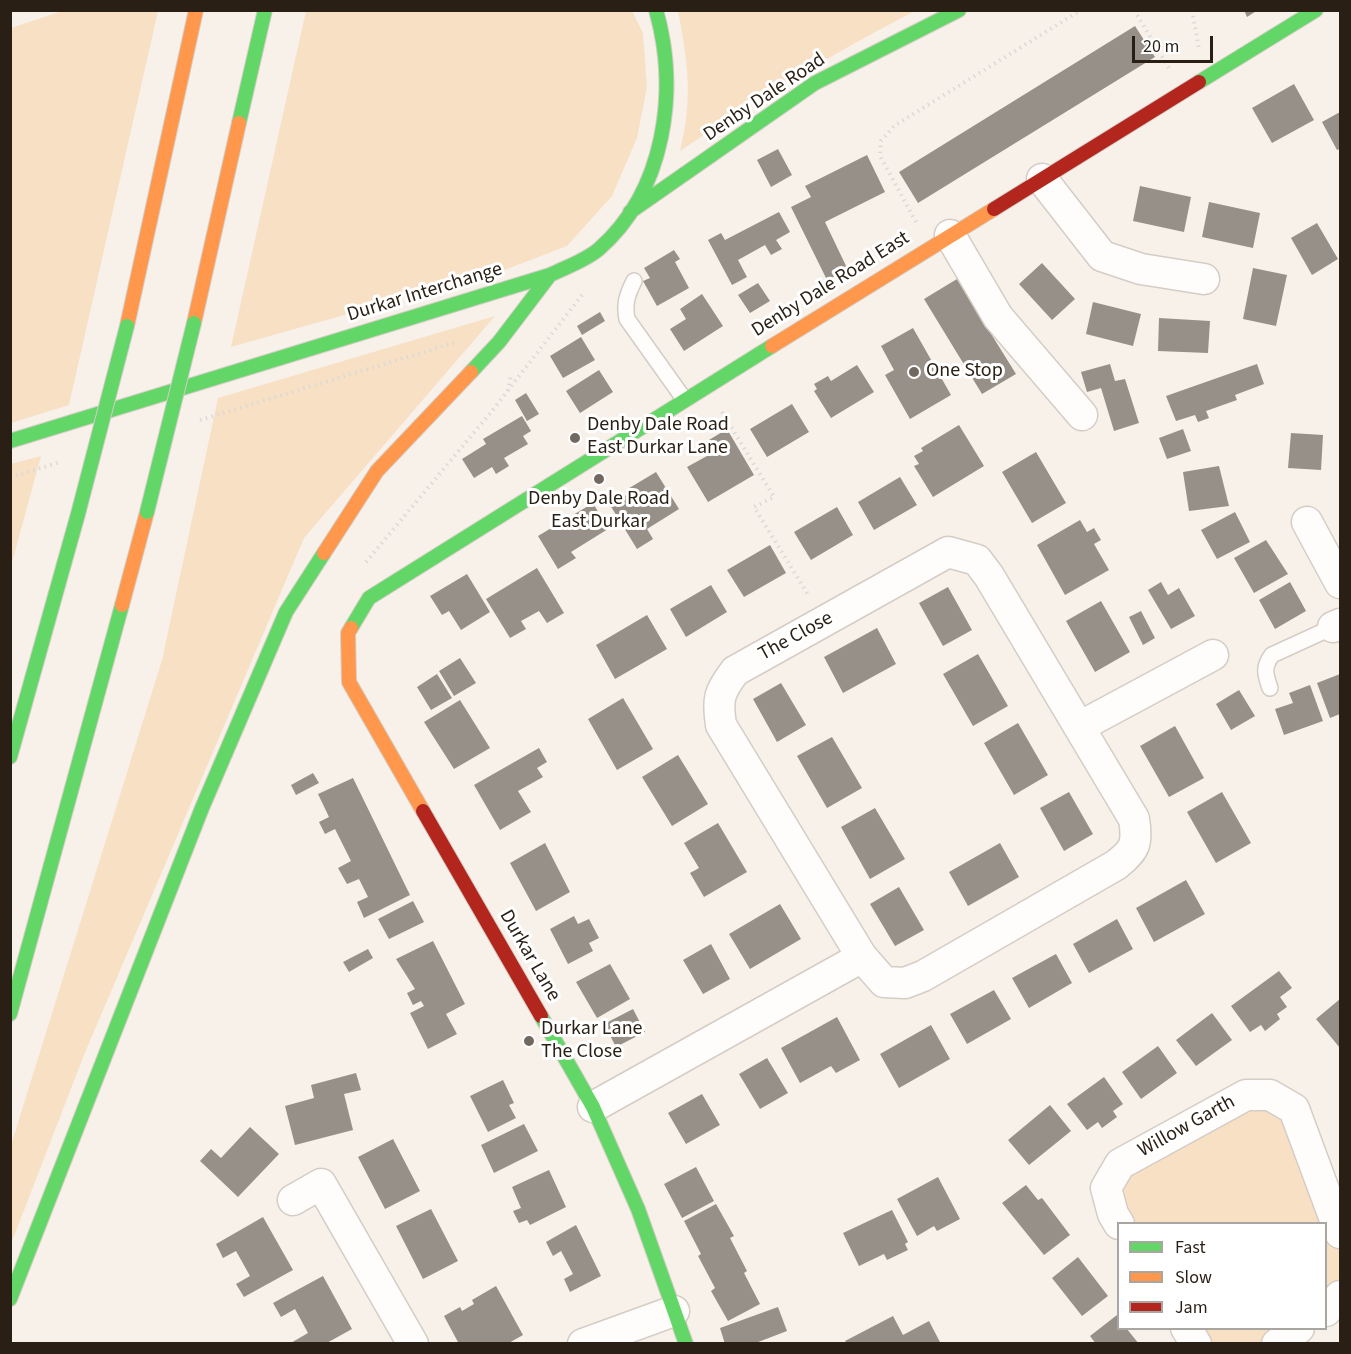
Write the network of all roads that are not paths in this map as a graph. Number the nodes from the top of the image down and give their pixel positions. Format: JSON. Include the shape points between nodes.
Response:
{"nodes":[{"id":1,"x":196,"y":10,"type":"edge"},
{"id":2,"x":265,"y":10,"type":"edge"},
{"id":3,"x":656,"y":10,"type":"edge"},
{"id":4,"x":959,"y":10,"type":"edge"},
{"id":5,"x":1316,"y":10,"type":"edge"},
{"id":6,"x":1042,"y":179,"type":"junction"},
{"id":7,"x":630,"y":212,"type":"junction"},
{"id":8,"x":940,"y":242,"type":"junction"},
{"id":9,"x":550,"y":275,"type":"junction"},
{"id":10,"x":1204,"y":279,"type":"dead end"},
{"id":11,"x":634,"y":281,"type":"dead end"},
{"id":12,"x":684,"y":399,"type":"junction"},
{"id":13,"x":1082,"y":415,"type":"dead end"},
{"id":14,"x":10,"y":441,"type":"edge"},
{"id":15,"x":1307,"y":522,"type":"dead end"},
{"id":16,"x":1341,"y":583,"type":"edge"},
{"id":17,"x":369,"y":598,"type":"joint"},
{"id":18,"x":1337,"y":626,"type":"edge"},
{"id":19,"x":1213,"y":655,"type":"dead end"},
{"id":20,"x":1270,"y":687,"type":"dead end"},
{"id":21,"x":1081,"y":726,"type":"junction"},
{"id":22,"x":10,"y":757,"type":"edge"},
{"id":23,"x":862,"y":957,"type":"junction"},
{"id":24,"x":10,"y":1014,"type":"edge"},
{"id":25,"x":593,"y":1107,"type":"junction"},
{"id":26,"x":293,"y":1200,"type":"dead end"},
{"id":27,"x":1118,"y":1222,"type":"edge"},
{"id":28,"x":1341,"y":1233,"type":"edge"},
{"id":29,"x":1341,"y":1296,"type":"edge"},
{"id":30,"x":10,"y":1299,"type":"edge"},
{"id":31,"x":1327,"y":1310,"type":"edge"},
{"id":32,"x":674,"y":1311,"type":"junction"},
{"id":33,"x":1187,"y":1330,"type":"edge"},
{"id":34,"x":1297,"y":1330,"type":"edge"},
{"id":35,"x":413,"y":1344,"type":"edge"},
{"id":36,"x":583,"y":1344,"type":"edge"},
{"id":37,"x":686,"y":1344,"type":"edge"},
{"id":38,"x":1196,"y":1344,"type":"edge"},
{"id":39,"x":1276,"y":1344,"type":"edge"}],
"edges":[{"from":1,"to":22,"type":"main road","bridge":true,"via":[[127,326]]},
{"from":2,"to":24,"type":"main road","bridge":true,"via":[[147,512]]},
{"from":3,"to":7,"type":"main road","name":"Durkar Interchange","via":[[666,34],[669,77],[665,122],[654,161]]},
{"from":4,"to":7,"type":"main road","name":"Denby Dale Road","via":[[815,83]]},
{"from":5,"to":6,"type":"main road","name":"Denby Dale Road East"},
{"from":6,"to":8,"type":"main road","name":"Denby Dale Road East"},
{"from":6,"to":10,"type":"street","via":[[1102,256],[1141,269]]},
{"from":7,"to":9,"type":"main road","name":"Durkar Interchange","via":[[598,250]]},
{"from":8,"to":12,"type":"main road","name":"Denby Dale Road East"},
{"from":8,"to":13,"type":"street"},
{"from":9,"to":14,"type":"main road","name":"Durkar Interchange"},
{"from":9,"to":30,"type":"main road","via":[[499,342],[377,471],[286,612],[202,808]]},
{"from":11,"to":12,"type":"lane","via":[[626,296],[627,319]]},
{"from":12,"to":17,"type":"main road","name":"Denby Dale Road East"},
{"from":15,"to":16,"type":"street"},
{"from":17,"to":25,"type":"main road","name":"Durkar Lane","via":[[348,633],[349,682]]},
{"from":18,"to":20,"type":"lane","via":[[1272,655],[1264,674]]},
{"from":19,"to":21,"type":"street"},
{"from":21,"to":23,"type":"street","name":"The Close","via":[[1134,819],[1137,839],[1130,854],[905,983],[884,982]]},
{"from":21,"to":23,"type":"street","name":"The Close","via":[[977,560],[948,552],[735,671],[721,689],[721,725]]},
{"from":23,"to":25,"type":"street"},
{"from":25,"to":32,"type":"main road","name":"Durkar Lane","via":[[638,1209]]},
{"from":26,"to":35,"type":"street","via":[[321,1184]]},
{"from":27,"to":28,"type":"street","name":"Willow Garth","via":[[1106,1188],[1120,1164],[1246,1095],[1270,1095],[1294,1109]]},
{"from":29,"to":31,"type":"street"},
{"from":32,"to":36,"type":"street"},
{"from":32,"to":37,"type":"main road","name":"Durkar Lane"},
{"from":33,"to":38,"type":"street"},
{"from":34,"to":39,"type":"street"}]}
